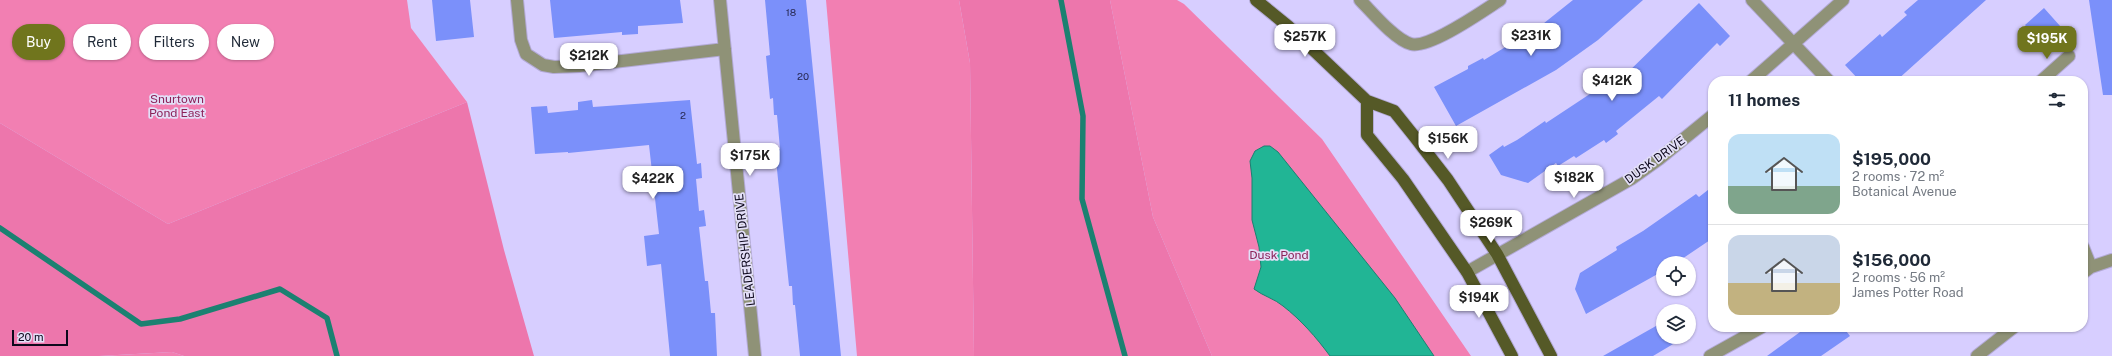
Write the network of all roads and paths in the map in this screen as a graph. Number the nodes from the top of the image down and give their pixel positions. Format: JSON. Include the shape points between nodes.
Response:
{"nodes":[{"id":1,"x":517,"y":0,"type":"edge"},
{"id":2,"x":720,"y":0,"type":"edge"},
{"id":3,"x":1256,"y":0,"type":"edge"},
{"id":4,"x":1360,"y":0,"type":"edge"},
{"id":5,"x":1500,"y":0,"type":"edge"},
{"id":6,"x":1752,"y":0,"type":"edge"},
{"id":7,"x":1843,"y":0,"type":"edge"},
{"id":8,"x":1794,"y":43,"type":"junction"},
{"id":9,"x":725,"y":49,"type":"junction"},
{"id":10,"x":2069,"y":56,"type":"dead end"},
{"id":11,"x":1757,"y":76,"type":"edge"},
{"id":12,"x":1824,"y":76,"type":"edge"},
{"id":13,"x":2047,"y":76,"type":"edge"},
{"id":14,"x":1367,"y":101,"type":"junction"},
{"id":15,"x":1708,"y":119,"type":"edge"},
{"id":16,"x":1497,"y":254,"type":"junction"},
{"id":17,"x":2112,"y":260,"type":"edge"},
{"id":18,"x":2088,"y":270,"type":"edge"},
{"id":19,"x":1467,"y":272,"type":"junction"},
{"id":20,"x":1753,"y":332,"type":"edge"},
{"id":21,"x":2008,"y":332,"type":"edge"},
{"id":22,"x":755,"y":356,"type":"edge"},
{"id":23,"x":1512,"y":356,"type":"edge"},
{"id":24,"x":1551,"y":356,"type":"edge"},
{"id":25,"x":1710,"y":356,"type":"edge"},
{"id":26,"x":1977,"y":356,"type":"edge"}],
"edges":[{"from":1,"to":9,"type":"street","via":[[521,40],[526,54],[543,65],[579,66]]},
{"from":2,"to":9,"type":"street","name":"LEADERSHIP DRIVE"},
{"from":3,"to":14,"type":"main road","via":[[1295,32]]},
{"from":4,"to":5,"type":"street","via":[[1399,38],[1410,44],[1421,45],[1462,24]]},
{"from":6,"to":8,"type":"street"},
{"from":7,"to":8,"type":"street"},
{"from":8,"to":11,"type":"street"},
{"from":8,"to":12,"type":"street"},
{"from":9,"to":22,"type":"street","name":"LEADERSHIP DRIVE"},
{"from":10,"to":13,"type":"street"},
{"from":14,"to":16,"type":"main road","via":[[1394,111],[1448,180]]},
{"from":14,"to":19,"type":"main road","via":[[1367,136],[1403,179]]},
{"from":15,"to":16,"type":"street","name":"DUSK DRIVE","via":[[1631,179]]},
{"from":16,"to":19,"type":"street","name":"DUSK DRIVE"},
{"from":16,"to":24,"type":"main road"},
{"from":17,"to":18,"type":"street"},
{"from":19,"to":23,"type":"main road"},
{"from":20,"to":25,"type":"street"},
{"from":21,"to":26,"type":"street"}]}
